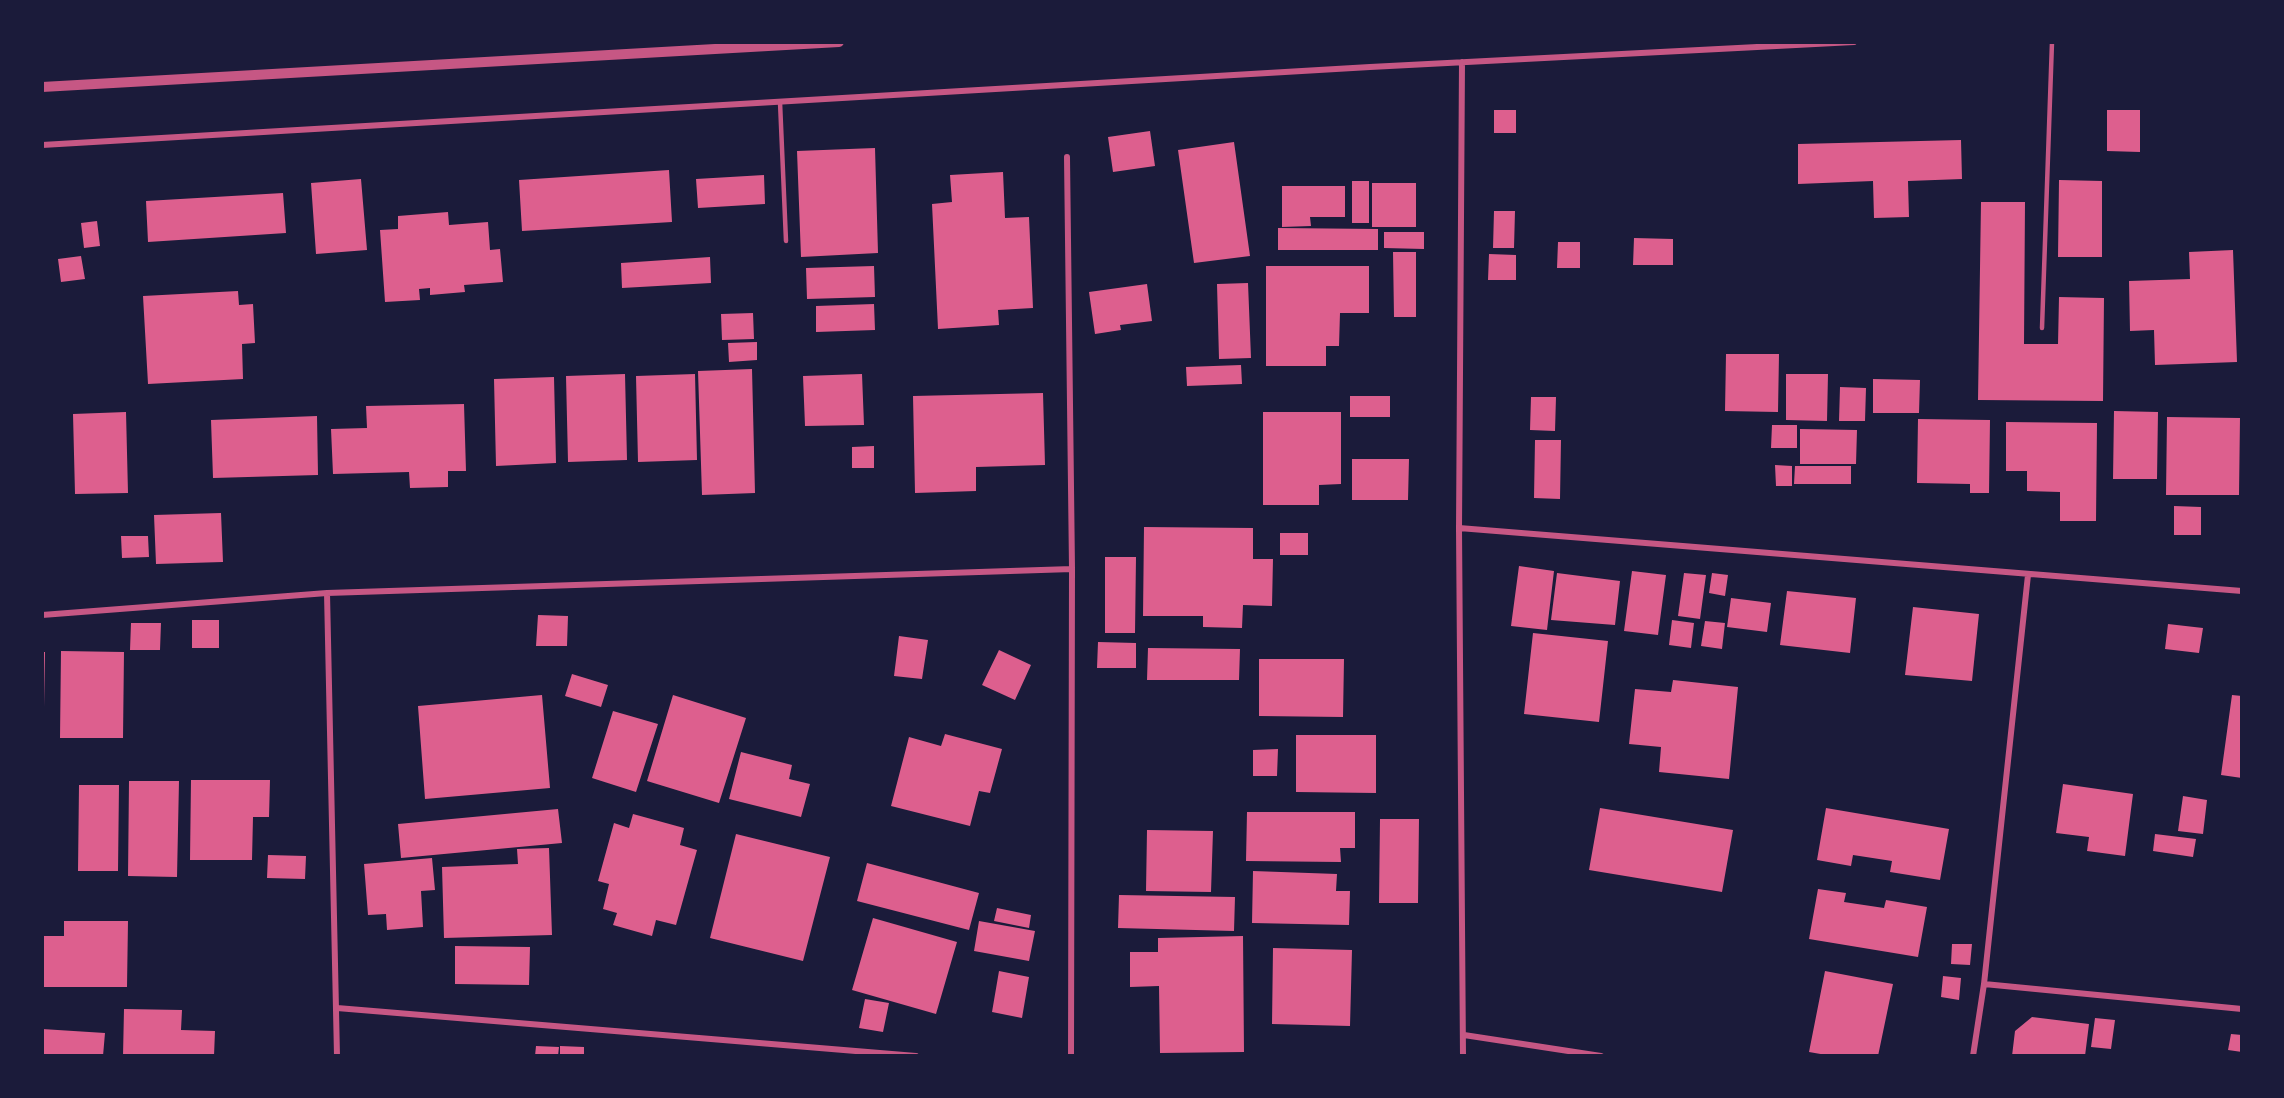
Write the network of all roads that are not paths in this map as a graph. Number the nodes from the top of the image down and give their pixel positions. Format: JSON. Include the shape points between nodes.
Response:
{"nodes":[{"id":1,"x":839,"y":42,"type":"edge"},
{"id":2,"x":1854,"y":42,"type":"edge"},
{"id":3,"x":2052,"y":42,"type":"edge"},
{"id":4,"x":790,"y":43,"type":"edge"},
{"id":5,"x":1462,"y":62,"type":"junction"},
{"id":6,"x":42,"y":87,"type":"edge"},
{"id":7,"x":780,"y":102,"type":"junction"},
{"id":8,"x":42,"y":145,"type":"edge"},
{"id":9,"x":1067,"y":157,"type":"dead end"},
{"id":10,"x":786,"y":242,"type":"dead end"},
{"id":11,"x":2042,"y":328,"type":"dead end"},
{"id":12,"x":1459,"y":528,"type":"junction"},
{"id":13,"x":1072,"y":569,"type":"junction"},
{"id":14,"x":2028,"y":575,"type":"junction"},
{"id":15,"x":2242,"y":591,"type":"edge"},
{"id":16,"x":327,"y":593,"type":"junction"},
{"id":17,"x":42,"y":615,"type":"edge"},
{"id":18,"x":1984,"y":984,"type":"junction"},
{"id":19,"x":337,"y":1008,"type":"junction"},
{"id":20,"x":2242,"y":1009,"type":"edge"},
{"id":21,"x":1464,"y":1035,"type":"junction"},
{"id":22,"x":337,"y":1056,"type":"edge"},
{"id":23,"x":916,"y":1056,"type":"edge"},
{"id":24,"x":1071,"y":1056,"type":"edge"},
{"id":25,"x":1463,"y":1056,"type":"edge"},
{"id":26,"x":1601,"y":1056,"type":"edge"},
{"id":27,"x":1973,"y":1056,"type":"edge"}],
"edges":[{"from":1,"to":4,"type":"street"},
{"from":2,"to":5,"type":"street"},
{"from":3,"to":11,"type":"lane"},
{"from":4,"to":6,"type":"street"},
{"from":5,"to":7,"type":"street"},
{"from":5,"to":12,"type":"street"},
{"from":7,"to":8,"type":"street"},
{"from":7,"to":10,"type":"lane"},
{"from":9,"to":13,"type":"street"},
{"from":12,"to":14,"type":"street"},
{"from":12,"to":21,"type":"street"},
{"from":13,"to":16,"type":"street"},
{"from":13,"to":24,"type":"street"},
{"from":14,"to":15,"type":"street"},
{"from":14,"to":18,"type":"street"},
{"from":16,"to":17,"type":"street"},
{"from":16,"to":19,"type":"street"},
{"from":18,"to":20,"type":"street"},
{"from":18,"to":27,"type":"street"},
{"from":19,"to":22,"type":"street"},
{"from":19,"to":23,"type":"street"},
{"from":21,"to":25,"type":"street"},
{"from":21,"to":26,"type":"street"}]}
